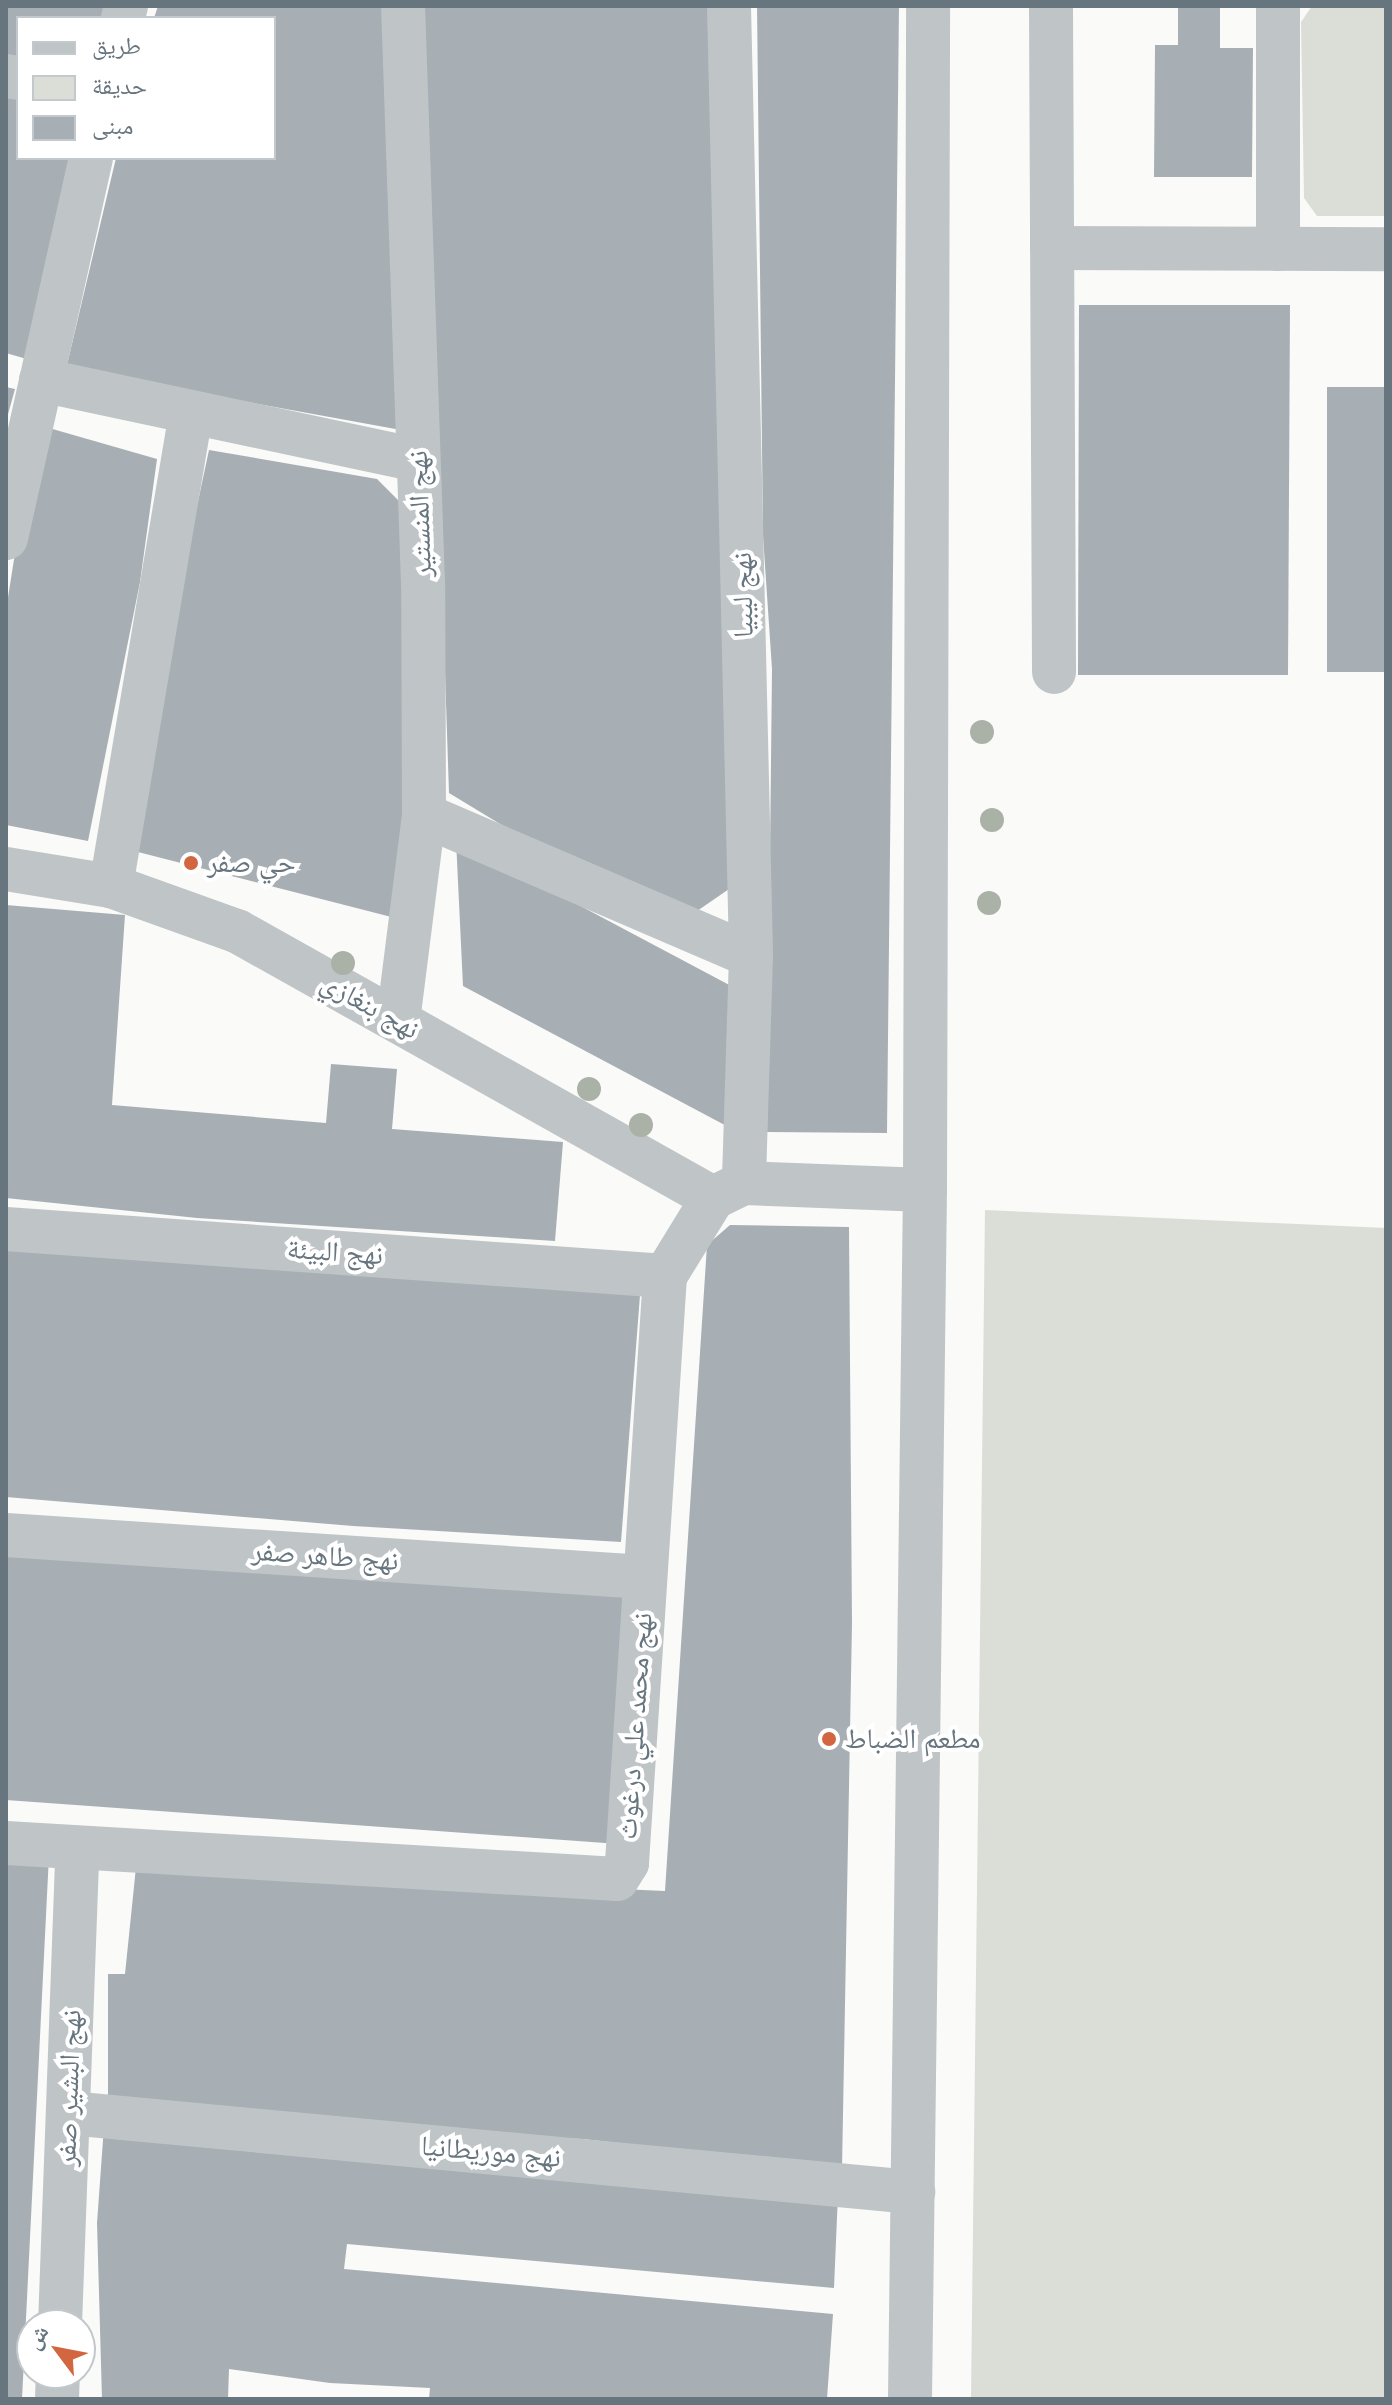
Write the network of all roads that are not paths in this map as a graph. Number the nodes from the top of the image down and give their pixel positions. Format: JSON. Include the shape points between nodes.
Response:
{"nodes":[{"id":1,"x":403,"y":6,"type":"edge"},
{"id":2,"x":729,"y":6,"type":"edge"},
{"id":3,"x":928,"y":6,"type":"edge"},
{"id":4,"x":1051,"y":6,"type":"edge"},
{"id":5,"x":1278,"y":6,"type":"edge"},
{"id":6,"x":91,"y":160,"type":"edge"},
{"id":7,"x":1052,"y":248,"type":"junction"},
{"id":8,"x":1278,"y":249,"type":"junction"},
{"id":9,"x":1386,"y":249,"type":"edge"},
{"id":10,"x":41,"y":380,"type":"junction"},
{"id":11,"x":191,"y":415,"type":"junction"},
{"id":12,"x":418,"y":460,"type":"junction"},
{"id":13,"x":6,"y":538,"type":"edge"},
{"id":14,"x":1054,"y":672,"type":"dead end"},
{"id":15,"x":424,"y":815,"type":"junction"},
{"id":16,"x":6,"y":869,"type":"edge"},
{"id":17,"x":111,"y":886,"type":"junction"},
{"id":18,"x":751,"y":956,"type":"junction"},
{"id":19,"x":398,"y":1021,"type":"junction"},
{"id":20,"x":728,"y":1190,"type":"junction"},
{"id":21,"x":925,"y":1190,"type":"junction"},
{"id":22,"x":6,"y":1229,"type":"edge"},
{"id":23,"x":665,"y":1276,"type":"junction"},
{"id":24,"x":6,"y":1535,"type":"edge"},
{"id":25,"x":645,"y":1577,"type":"junction"},
{"id":26,"x":6,"y":1843,"type":"edge"},
{"id":27,"x":77,"y":1851,"type":"junction"},
{"id":28,"x":69,"y":2113,"type":"junction"},
{"id":29,"x":913,"y":2192,"type":"junction"},
{"id":30,"x":61,"y":2309,"type":"edge"},
{"id":31,"x":910,"y":2399,"type":"edge"}],
"edges":[{"from":1,"to":12,"type":"street","name":"نهج المنستير"},
{"from":2,"to":18,"type":"street","name":"نهج ليبيا"},
{"from":3,"to":21,"type":"street"},
{"from":4,"to":7,"type":"street"},
{"from":5,"to":8,"type":"street"},
{"from":6,"to":10,"type":"street"},
{"from":7,"to":8,"type":"street"},
{"from":7,"to":14,"type":"street"},
{"from":8,"to":9,"type":"street"},
{"from":10,"to":11,"type":"street"},
{"from":10,"to":13,"type":"street"},
{"from":11,"to":12,"type":"street"},
{"from":11,"to":17,"type":"street"},
{"from":12,"to":15,"type":"street","name":"نهج المنستير"},
{"from":15,"to":18,"type":"street"},
{"from":15,"to":19,"type":"street","name":"نهج المنستير"},
{"from":16,"to":17,"type":"street","name":"نهج بنغازي"},
{"from":17,"to":19,"type":"street","name":"نهج بنغازي","via":[[237,931]]},
{"from":18,"to":20,"type":"street","name":"نهج ليبيا"},
{"from":19,"to":20,"type":"street","name":"نهج بنغازي"},
{"from":20,"to":21,"type":"street","name":"نهج بنغازي"},
{"from":20,"to":23,"type":"street","name":"نهج محمد علي درغوث"},
{"from":21,"to":29,"type":"street"},
{"from":22,"to":23,"type":"street","name":"نهج البيئة"},
{"from":23,"to":25,"type":"street","name":"نهج محمد علي درغوث"},
{"from":24,"to":25,"type":"street","name":"نهج طاهر صفر"},
{"from":25,"to":27,"type":"street","name":"نهج محمد علي درغوث","via":[[627,1863],[617,1879]]},
{"from":26,"to":27,"type":"street","name":"نهج محمد علي درغوث"},
{"from":27,"to":28,"type":"street","name":"نهج البشير صفر"},
{"from":28,"to":29,"type":"street","name":"نهج موريطانيا"},
{"from":28,"to":30,"type":"street","name":"نهج البشير صفر"},
{"from":29,"to":31,"type":"street"}]}
